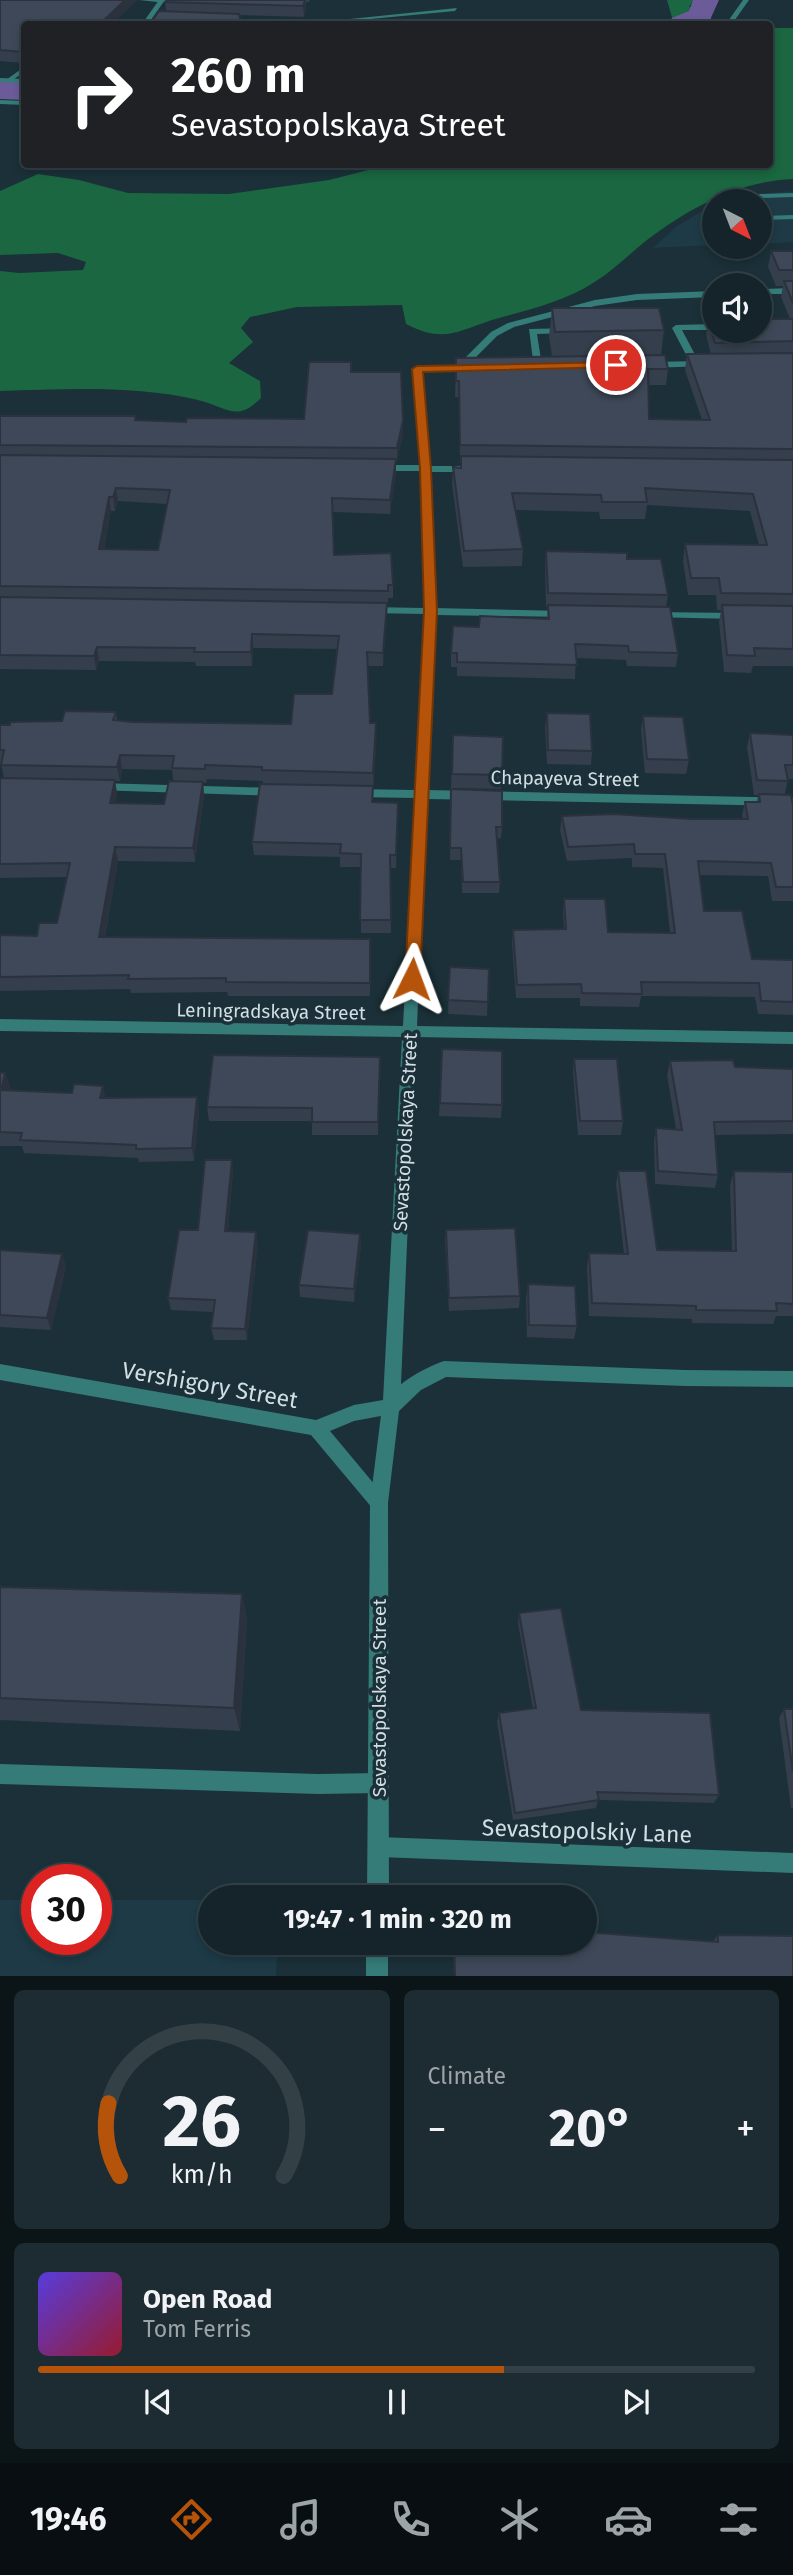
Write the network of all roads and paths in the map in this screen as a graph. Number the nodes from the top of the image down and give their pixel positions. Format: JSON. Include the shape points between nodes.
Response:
{"nodes":[{"id":1,"x":142,"y":0,"type":"edge"},
{"id":2,"x":746,"y":0,"type":"edge"},
{"id":3,"x":161,"y":1,"type":"edge"},
{"id":4,"x":188,"y":2,"type":"edge"},
{"id":5,"x":455,"y":9,"type":"dead end"},
{"id":6,"x":149,"y":17,"type":"junction"},
{"id":7,"x":161,"y":17,"type":"edge"},
{"id":8,"x":212,"y":20,"type":"edge"},
{"id":9,"x":147,"y":21,"type":"edge"},
{"id":10,"x":223,"y":21,"type":"edge"},
{"id":11,"x":334,"y":21,"type":"edge"},
{"id":12,"x":731,"y":21,"type":"edge"},
{"id":13,"x":21,"y":71,"type":"edge"},
{"id":14,"x":4,"y":81,"type":"edge"},
{"id":15,"x":0,"y":102,"type":"edge"},
{"id":16,"x":21,"y":103,"type":"edge"},
{"id":17,"x":793,"y":195,"type":"edge"},
{"id":18,"x":772,"y":196,"type":"edge"},
{"id":19,"x":793,"y":217,"type":"edge"},
{"id":20,"x":772,"y":218,"type":"edge"},
{"id":21,"x":793,"y":291,"type":"edge"},
{"id":22,"x":772,"y":292,"type":"edge"},
{"id":23,"x":702,"y":295,"type":"edge"},
{"id":24,"x":702,"y":327,"type":"edge"},
{"id":25,"x":584,"y":329,"type":"edge"},
{"id":26,"x":695,"y":364,"type":"junction"},
{"id":27,"x":723,"y":364,"type":"edge"},
{"id":28,"x":642,"y":365,"type":"edge"},
{"id":29,"x":486,"y":366,"type":"edge"},
{"id":30,"x":524,"y":366,"type":"edge"},
{"id":31,"x":537,"y":366,"type":"junction"},
{"id":32,"x":550,"y":366,"type":"edge"},
{"id":33,"x":461,"y":367,"type":"junction"},
{"id":34,"x":370,"y":468,"type":"edge"},
{"id":35,"x":425,"y":469,"type":"junction"},
{"id":36,"x":480,"y":469,"type":"edge"},
{"id":37,"x":361,"y":610,"type":"edge"},
{"id":38,"x":430,"y":611,"type":"junction"},
{"id":39,"x":584,"y":614,"type":"edge"},
{"id":40,"x":640,"y":615,"type":"edge"},
{"id":41,"x":751,"y":617,"type":"edge"},
{"id":42,"x":82,"y":787,"type":"edge"},
{"id":43,"x":286,"y":792,"type":"edge"},
{"id":44,"x":340,"y":793,"type":"edge"},
{"id":45,"x":422,"y":795,"type":"junction"},
{"id":46,"x":793,"y":802,"type":"edge"},
{"id":47,"x":0,"y":1026,"type":"edge"},
{"id":48,"x":410,"y":1032,"type":"junction"},
{"id":49,"x":793,"y":1038,"type":"edge"},
{"id":50,"x":0,"y":1372,"type":"edge"},
{"id":51,"x":793,"y":1379,"type":"edge"},
{"id":52,"x":391,"y":1407,"type":"junction"},
{"id":53,"x":316,"y":1428,"type":"junction"},
{"id":54,"x":379,"y":1503,"type":"junction"},
{"id":55,"x":0,"y":1774,"type":"edge"},
{"id":56,"x":379,"y":1783,"type":"junction"},
{"id":57,"x":379,"y":1847,"type":"junction"},
{"id":58,"x":793,"y":1863,"type":"edge"},
{"id":59,"x":378,"y":1885,"type":"edge"},
{"id":60,"x":377,"y":1955,"type":"edge"},
{"id":61,"x":377,"y":1976,"type":"edge"}],
"edges":[{"from":1,"to":3,"type":"street"},
{"from":2,"to":12,"type":"street"},
{"from":3,"to":4,"type":"street"},
{"from":3,"to":6,"type":"street"},
{"from":5,"to":11,"type":"street"},
{"from":6,"to":7,"type":"street"},
{"from":6,"to":9,"type":"street"},
{"from":8,"to":10,"type":"street"},
{"from":13,"to":14,"type":"street"},
{"from":15,"to":16,"type":"street"},
{"from":17,"to":18,"type":"street"},
{"from":19,"to":20,"type":"street"},
{"from":21,"to":22,"type":"street"},
{"from":23,"to":33,"type":"street","via":[[616,300],[511,325],[494,334]]},
{"from":24,"to":26,"type":"street","via":[[676,328]]},
{"from":25,"to":31,"type":"street","via":[[532,331]]},
{"from":26,"to":27,"type":"street"},
{"from":26,"to":28,"type":"street"},
{"from":29,"to":33,"type":"street"},
{"from":30,"to":31,"type":"street"},
{"from":31,"to":32,"type":"street"},
{"from":33,"to":35,"type":"street","name":"Sevastopolskaya Street","via":[[417,369]]},
{"from":34,"to":35,"type":"street"},
{"from":35,"to":36,"type":"street"},
{"from":35,"to":38,"type":"street","name":"Sevastopolskaya Street"},
{"from":37,"to":38,"type":"street"},
{"from":38,"to":39,"type":"street"},
{"from":38,"to":45,"type":"street","name":"Sevastopolskaya Street"},
{"from":40,"to":41,"type":"street"},
{"from":42,"to":43,"type":"street"},
{"from":44,"to":45,"type":"street","name":"Chapayeva Street"},
{"from":45,"to":46,"type":"street","name":"Chapayeva Street"},
{"from":45,"to":48,"type":"street","name":"Sevastopolskaya Street"},
{"from":47,"to":48,"type":"street","name":"Leningradskaya Street"},
{"from":48,"to":49,"type":"street","name":"Leningradskaya Street"},
{"from":48,"to":52,"type":"street","name":"Sevastopolskaya Street"},
{"from":50,"to":53,"type":"street","name":"Vershigory Street"},
{"from":51,"to":52,"type":"street","via":[[444,1369],[415,1384]]},
{"from":52,"to":53,"type":"street","via":[[354,1413]]},
{"from":52,"to":54,"type":"street","name":"Sevastopolskaya Street"},
{"from":53,"to":54,"type":"street","name":"Vershigory Street"},
{"from":54,"to":56,"type":"street","name":"Sevastopolskaya Street"},
{"from":55,"to":56,"type":"street"},
{"from":56,"to":57,"type":"street","name":"Sevastopolskaya Street"},
{"from":57,"to":58,"type":"street","name":"Sevastopolskiy Lane"},
{"from":57,"to":59,"type":"street","name":"Sevastopolskaya Street"},
{"from":60,"to":61,"type":"street"}]}
